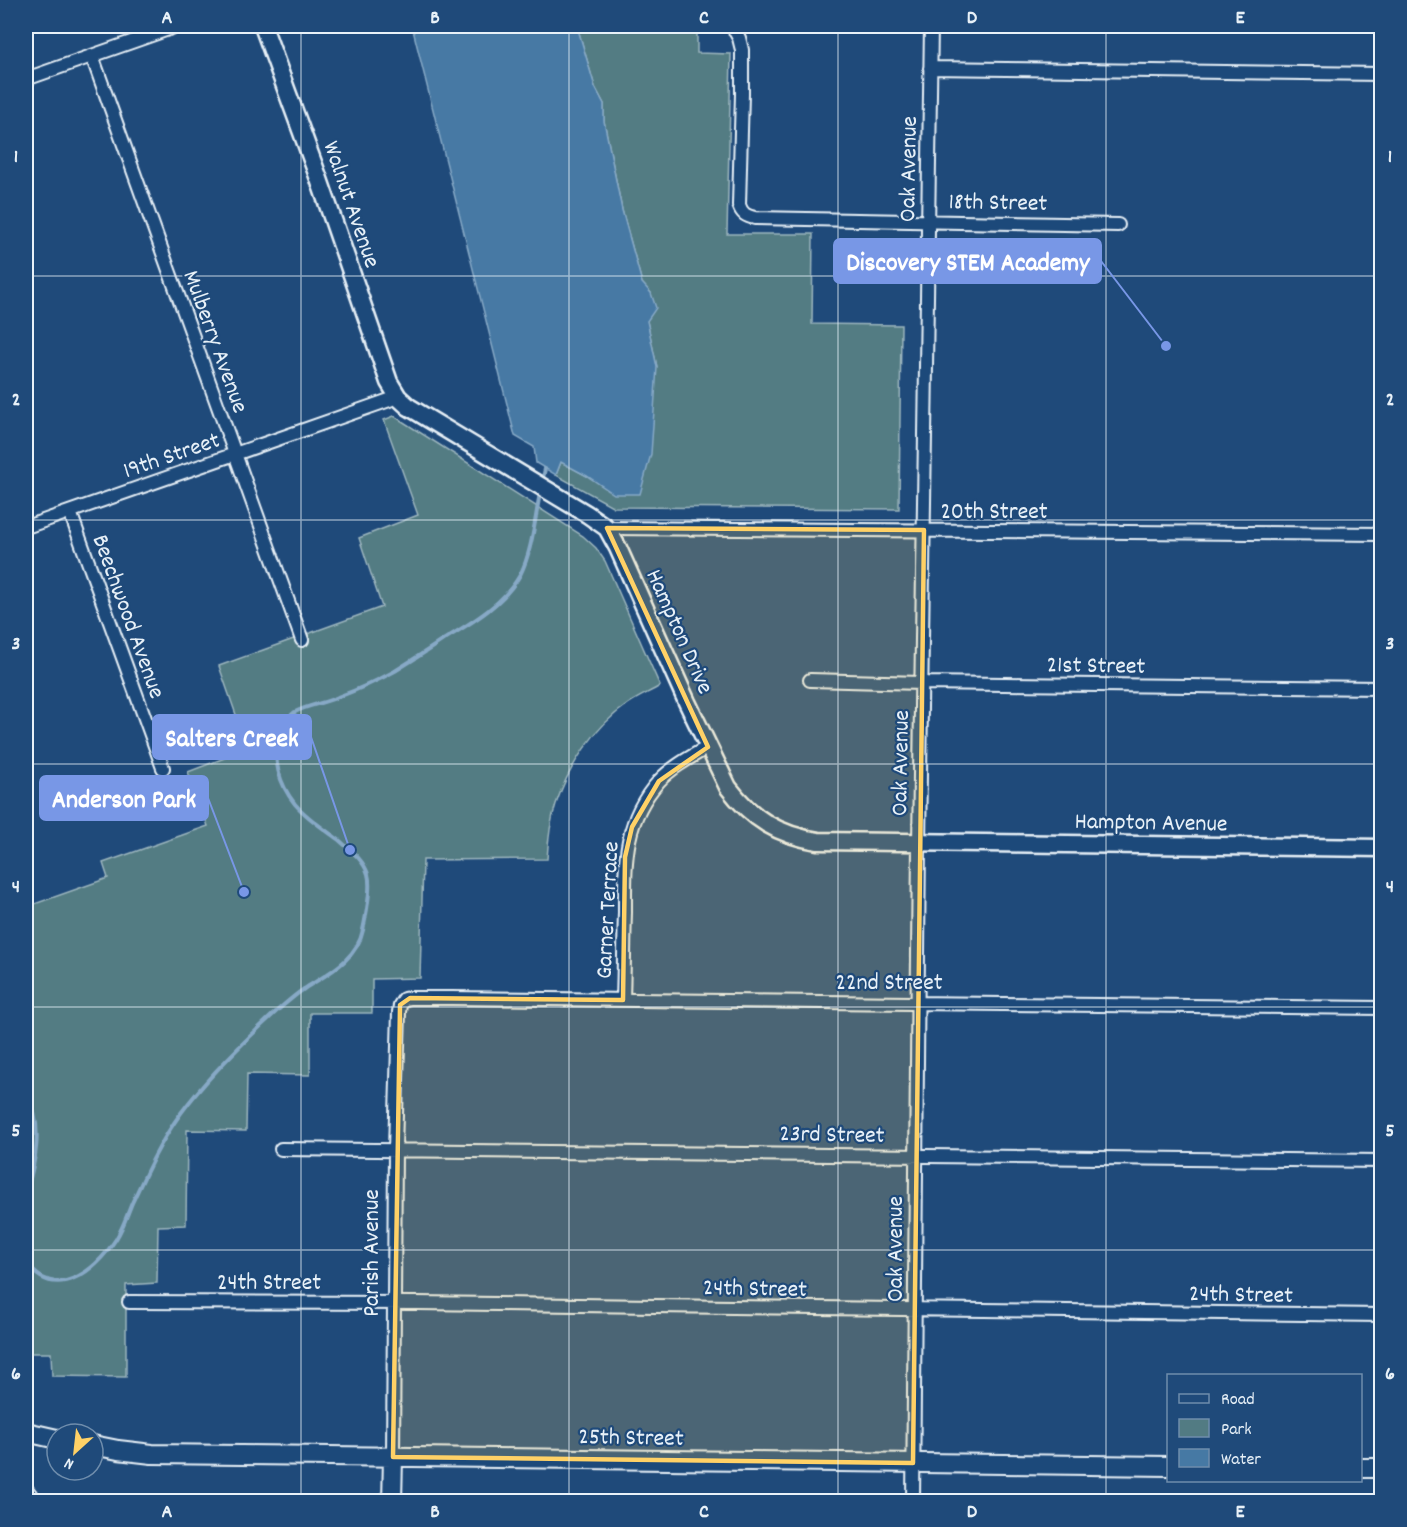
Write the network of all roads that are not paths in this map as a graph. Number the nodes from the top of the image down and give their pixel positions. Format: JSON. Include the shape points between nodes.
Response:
{"nodes":[{"id":1,"x":177,"y":26,"type":"edge"},
{"id":2,"x":263,"y":26,"type":"edge"},
{"id":3,"x":732,"y":26,"type":"edge"},
{"id":4,"x":931,"y":26,"type":"edge"},
{"id":5,"x":92,"y":56,"type":"junction"},
{"id":6,"x":930,"y":68,"type":"junction"},
{"id":7,"x":1382,"y":74,"type":"edge"},
{"id":8,"x":26,"y":79,"type":"edge"},
{"id":9,"x":927,"y":221,"type":"junction"},
{"id":10,"x":1118,"y":225,"type":"dead end"},
{"id":11,"x":398,"y":397,"type":"junction"},
{"id":12,"x":235,"y":454,"type":"junction"},
{"id":13,"x":70,"y":512,"type":"junction"},
{"id":14,"x":26,"y":527,"type":"edge"},
{"id":15,"x":607,"y":528,"type":"junction"},
{"id":16,"x":924,"y":531,"type":"junction"},
{"id":17,"x":1382,"y":534,"type":"edge"},
{"id":18,"x":302,"y":640,"type":"dead end"},
{"id":19,"x":810,"y":680,"type":"dead end"},
{"id":20,"x":921,"y":683,"type":"junction"},
{"id":21,"x":1382,"y":688,"type":"edge"},
{"id":22,"x":708,"y":747,"type":"junction"},
{"id":23,"x":162,"y":768,"type":"dead end"},
{"id":24,"x":919,"y":843,"type":"junction"},
{"id":25,"x":1382,"y":848,"type":"edge"},
{"id":26,"x":623,"y":1000,"type":"junction"},
{"id":27,"x":918,"y":1002,"type":"junction"},
{"id":28,"x":400,"y":1005,"type":"joint"},
{"id":29,"x":1382,"y":1008,"type":"edge"},
{"id":30,"x":281,"y":1149,"type":"dead end"},
{"id":31,"x":394,"y":1149,"type":"junction"},
{"id":32,"x":916,"y":1155,"type":"junction"},
{"id":33,"x":1382,"y":1161,"type":"edge"},
{"id":34,"x":129,"y":1302,"type":"dead end"},
{"id":35,"x":394,"y":1303,"type":"junction"},
{"id":36,"x":915,"y":1310,"type":"junction"},
{"id":37,"x":1382,"y":1315,"type":"edge"},
{"id":38,"x":26,"y":1432,"type":"edge"},
{"id":39,"x":45,"y":1436,"type":"edge"},
{"id":40,"x":105,"y":1447,"type":"edge"},
{"id":41,"x":393,"y":1457,"type":"junction"},
{"id":42,"x":913,"y":1463,"type":"junction"},
{"id":43,"x":1167,"y":1466,"type":"edge"},
{"id":44,"x":1362,"y":1468,"type":"edge"},
{"id":45,"x":1382,"y":1468,"type":"edge"},
{"id":46,"x":26,"y":1490,"type":"edge"},
{"id":47,"x":36,"y":1502,"type":"edge"},
{"id":48,"x":392,"y":1502,"type":"edge"},
{"id":49,"x":913,"y":1502,"type":"edge"}],
"edges":[{"from":1,"to":5,"type":"street"},
{"from":2,"to":11,"type":"street","name":"Walnut Avenue","via":[[389,382]]},
{"from":3,"to":9,"type":"street","name":"18th Street","via":[[742,50],[741,211],[754,218]]},
{"from":4,"to":6,"type":"street","name":"Oak Avenue"},
{"from":5,"to":8,"type":"street"},
{"from":5,"to":12,"type":"street","name":"Mulberry Avenue"},
{"from":6,"to":7,"type":"street"},
{"from":6,"to":9,"type":"street","name":"Oak Avenue"},
{"from":9,"to":10,"type":"street","name":"18th Street"},
{"from":9,"to":16,"type":"street","name":"Oak Avenue"},
{"from":11,"to":12,"type":"street","name":"19th Street"},
{"from":11,"to":15,"type":"street","name":"Hampton Drive"},
{"from":12,"to":13,"type":"street","name":"19th Street"},
{"from":12,"to":18,"type":"street","name":"Mulberry Avenue"},
{"from":13,"to":14,"type":"street","name":"19th Street"},
{"from":13,"to":23,"type":"street","name":"Beechwood Avenue"},
{"from":15,"to":16,"type":"street","name":"20th Street"},
{"from":15,"to":22,"type":"street","name":"Hampton Drive"},
{"from":16,"to":17,"type":"street","name":"20th Street"},
{"from":16,"to":20,"type":"street","name":"Oak Avenue"},
{"from":19,"to":20,"type":"street","name":"21st Street"},
{"from":20,"to":21,"type":"street","name":"21st Street"},
{"from":20,"to":24,"type":"street","name":"Oak Avenue"},
{"from":22,"to":24,"type":"street","name":"Hampton Drive","via":[[737,799],[779,830],[818,841]]},
{"from":22,"to":26,"type":"street","name":"Garner Terrace","via":[[659,781],[632,827],[626,857]]},
{"from":24,"to":25,"type":"street","name":"Hampton Avenue"},
{"from":24,"to":27,"type":"street","name":"Oak Avenue"},
{"from":26,"to":27,"type":"street","name":"22nd Street"},
{"from":26,"to":28,"type":"street","name":"22nd Street","via":[[410,998]]},
{"from":27,"to":29,"type":"street","name":"22nd Street"},
{"from":27,"to":32,"type":"street","name":"Oak Avenue"},
{"from":28,"to":31,"type":"street","name":"Parish Avenue"},
{"from":30,"to":31,"type":"street","name":"23rd Street"},
{"from":31,"to":32,"type":"street","name":"23rd Street"},
{"from":31,"to":35,"type":"street","name":"Parish Avenue"},
{"from":32,"to":33,"type":"street","name":"23rd Street"},
{"from":32,"to":36,"type":"street","name":"Oak Avenue"},
{"from":34,"to":35,"type":"street","name":"24th Street"},
{"from":35,"to":36,"type":"street","name":"24th Street"},
{"from":35,"to":41,"type":"street","name":"Parish Avenue"},
{"from":36,"to":37,"type":"street","name":"24th Street"},
{"from":36,"to":42,"type":"street","name":"Oak Avenue"},
{"from":38,"to":39,"type":"main road"},
{"from":40,"to":41,"type":"main road","name":"25th Street","via":[[152,1454]]},
{"from":41,"to":42,"type":"main road","name":"25th Street"},
{"from":41,"to":48,"type":"main road","name":"Parish Avenue"},
{"from":42,"to":43,"type":"main road","name":"25th Street"},
{"from":42,"to":49,"type":"street","name":"Oak Avenue"},
{"from":44,"to":45,"type":"main road"},
{"from":46,"to":47,"type":"street"}]}
